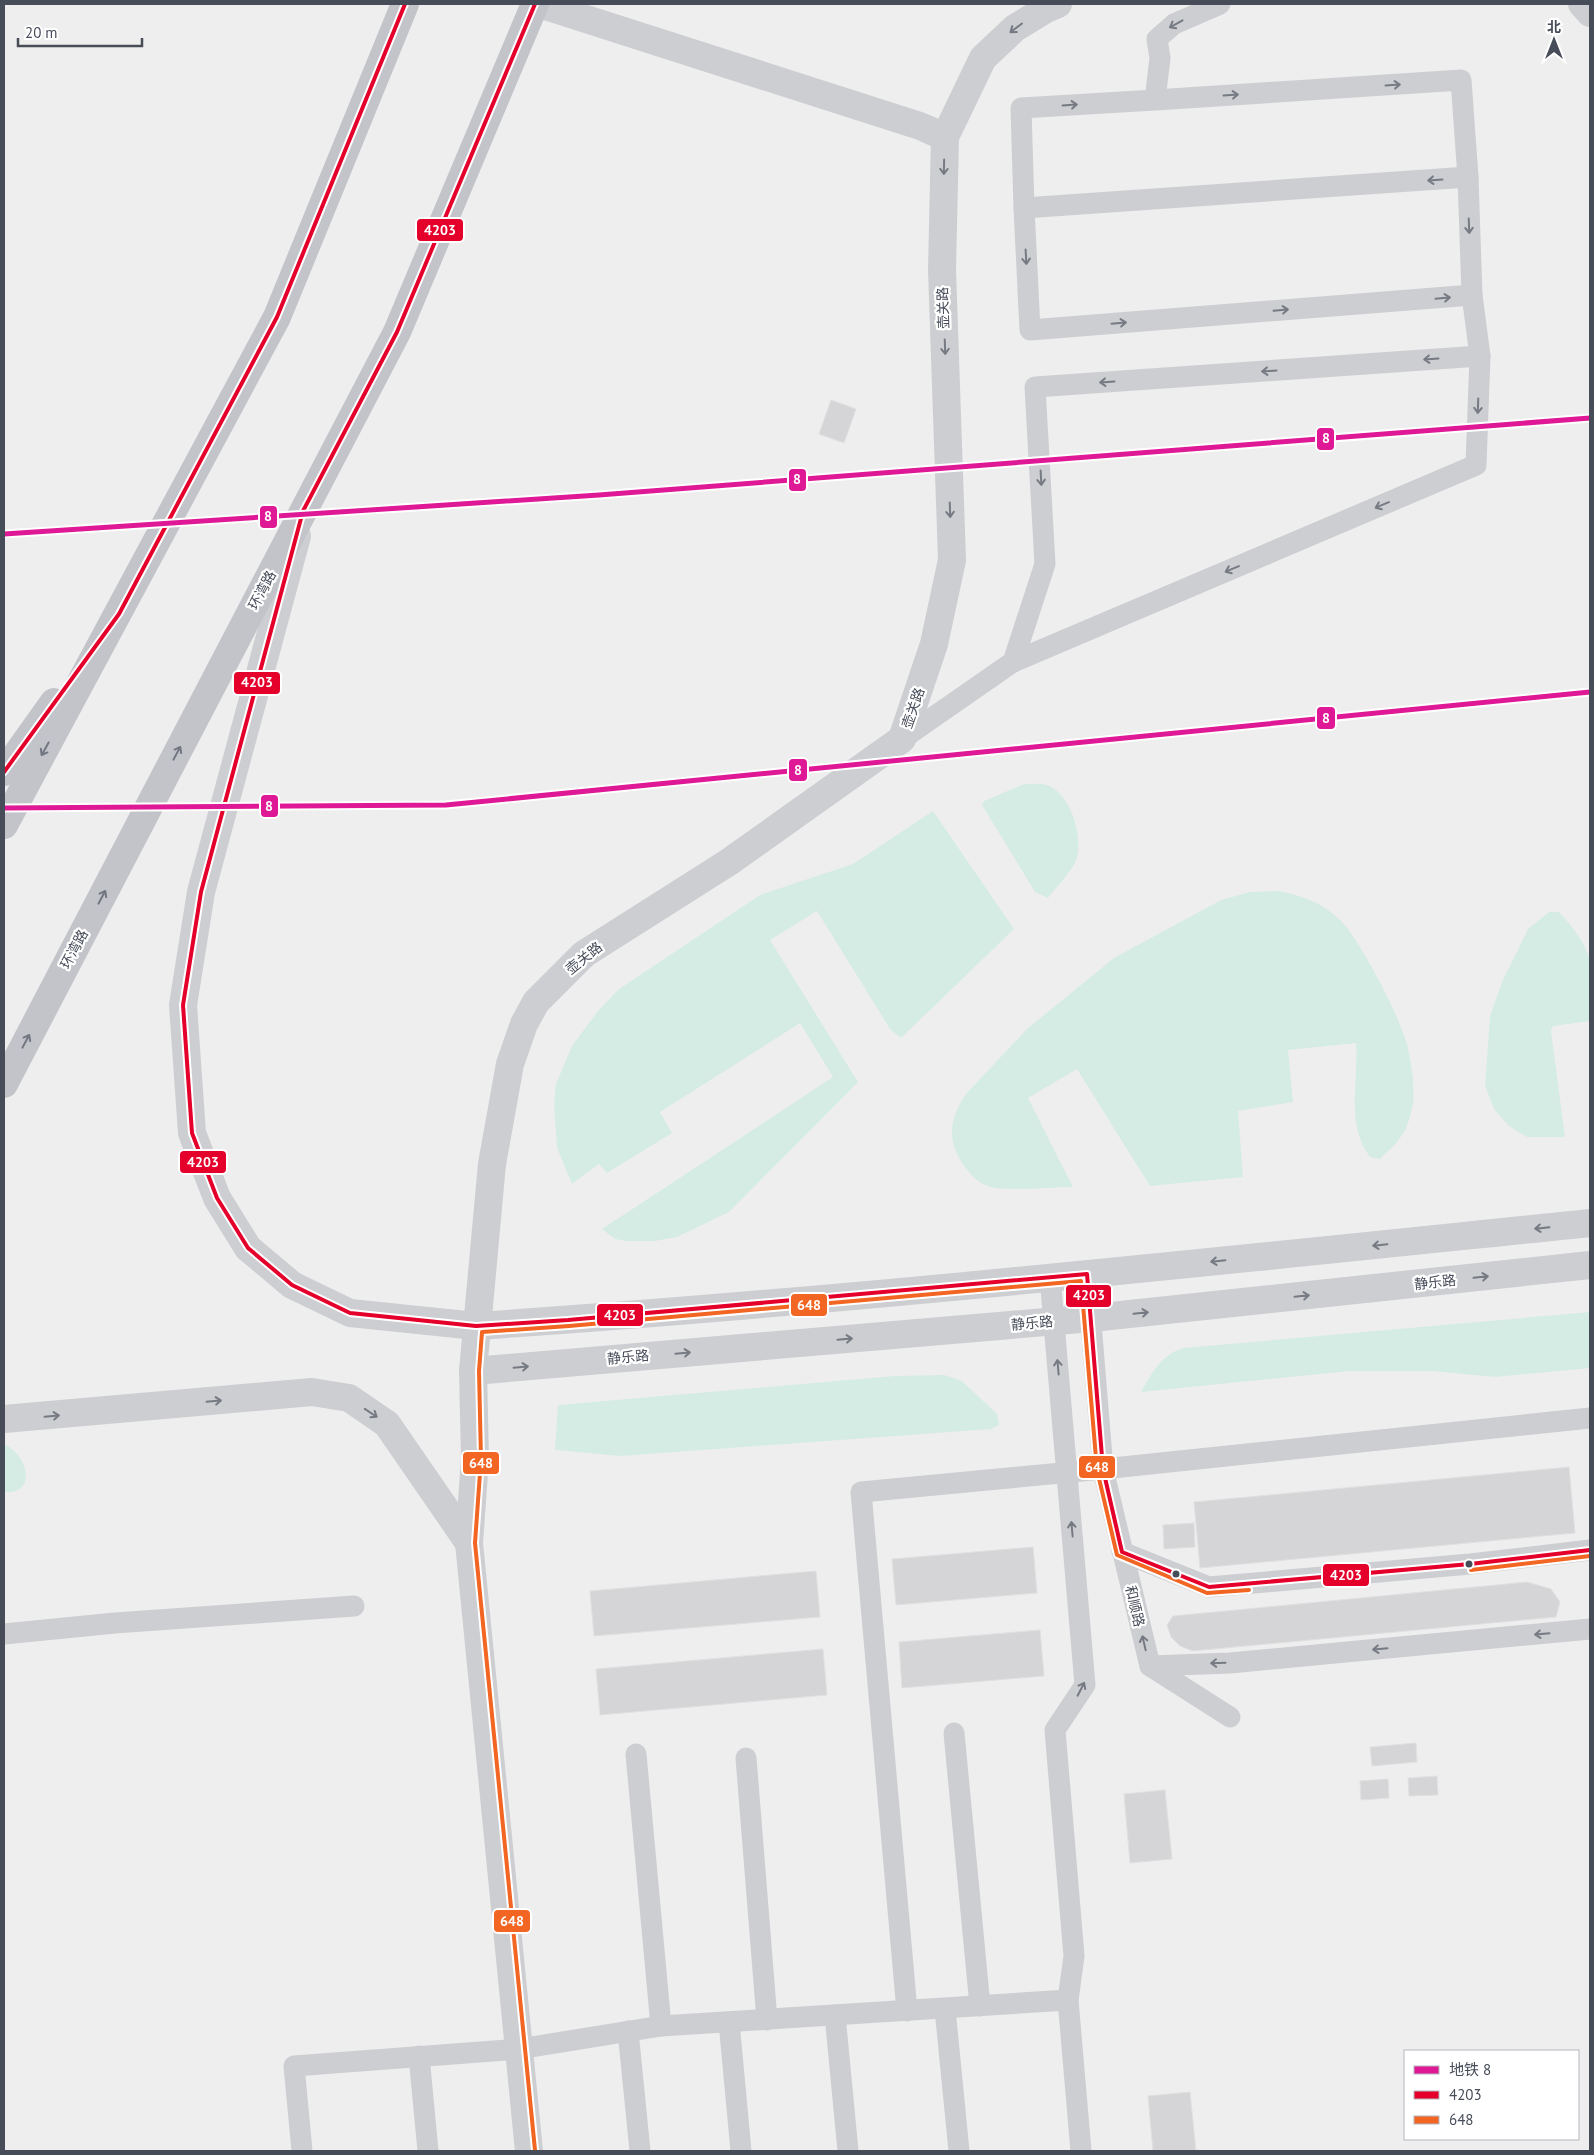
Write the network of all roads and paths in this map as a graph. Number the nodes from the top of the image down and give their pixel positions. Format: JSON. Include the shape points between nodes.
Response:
{"nodes":[{"id":1,"x":405,"y":4,"type":"edge"},
{"id":2,"x":535,"y":4,"type":"edge"},
{"id":3,"x":539,"y":4,"type":"edge"},
{"id":4,"x":1058,"y":4,"type":"edge"},
{"id":5,"x":1220,"y":4,"type":"edge"},
{"id":6,"x":1582,"y":4,"type":"edge"},
{"id":7,"x":1590,"y":13,"type":"edge"},
{"id":8,"x":1155,"y":100,"type":"junction"},
{"id":9,"x":945,"y":138,"type":"junction"},
{"id":10,"x":1468,"y":177,"type":"junction"},
{"id":11,"x":1024,"y":208,"type":"junction"},
{"id":12,"x":1472,"y":295,"type":"junction"},
{"id":13,"x":1480,"y":356,"type":"junction"},
{"id":14,"x":303,"y":511,"type":"junction"},
{"id":15,"x":118,"y":614,"type":"junction"},
{"id":16,"x":1013,"y":662,"type":"junction"},
{"id":17,"x":902,"y":739,"type":"junction"},
{"id":18,"x":4,"y":772,"type":"edge"},
{"id":19,"x":4,"y":825,"type":"edge"},
{"id":20,"x":4,"y":1084,"type":"edge"},
{"id":21,"x":1590,"y":1224,"type":"edge"},
{"id":22,"x":1590,"y":1265,"type":"edge"},
{"id":23,"x":1087,"y":1274,"type":"junction"},
{"id":24,"x":1050,"y":1277,"type":"junction"},
{"id":25,"x":1092,"y":1318,"type":"junction"},
{"id":26,"x":1054,"y":1321,"type":"junction"},
{"id":27,"x":476,"y":1326,"type":"junction"},
{"id":28,"x":472,"y":1371,"type":"junction"},
{"id":29,"x":1590,"y":1418,"type":"edge"},
{"id":30,"x":4,"y":1420,"type":"edge"},
{"id":31,"x":1103,"y":1469,"type":"junction"},
{"id":32,"x":1067,"y":1473,"type":"junction"},
{"id":33,"x":469,"y":1543,"type":"junction"},
{"id":34,"x":1590,"y":1550,"type":"edge"},
{"id":35,"x":1122,"y":1552,"type":"junction"},
{"id":36,"x":354,"y":1606,"type":"dead end"},
{"id":37,"x":1590,"y":1629,"type":"edge"},
{"id":38,"x":4,"y":1634,"type":"edge"},
{"id":39,"x":1150,"y":1666,"type":"junction"},
{"id":40,"x":1230,"y":1717,"type":"dead end"},
{"id":41,"x":954,"y":1733,"type":"dead end"},
{"id":42,"x":636,"y":1754,"type":"dead end"},
{"id":43,"x":746,"y":1758,"type":"dead end"},
{"id":44,"x":1068,"y":2000,"type":"junction"},
{"id":45,"x":980,"y":2006,"type":"junction"},
{"id":46,"x":945,"y":2008,"type":"junction"},
{"id":47,"x":907,"y":2011,"type":"junction"},
{"id":48,"x":836,"y":2016,"type":"junction"},
{"id":49,"x":767,"y":2020,"type":"junction"},
{"id":50,"x":729,"y":2022,"type":"junction"},
{"id":51,"x":661,"y":2026,"type":"junction"},
{"id":52,"x":628,"y":2031,"type":"junction"},
{"id":53,"x":519,"y":2048,"type":"junction"},
{"id":54,"x":419,"y":2056,"type":"junction"},
{"id":55,"x":302,"y":2151,"type":"edge"},
{"id":56,"x":428,"y":2151,"type":"edge"},
{"id":57,"x":529,"y":2151,"type":"edge"},
{"id":58,"x":640,"y":2151,"type":"edge"},
{"id":59,"x":741,"y":2151,"type":"edge"},
{"id":60,"x":848,"y":2151,"type":"edge"},
{"id":61,"x":959,"y":2151,"type":"edge"},
{"id":62,"x":1081,"y":2151,"type":"edge"}],
"edges":[{"from":1,"to":15,"type":"highway","via":[[276,316]]},
{"from":2,"to":14,"type":"highway","name":"环湾路","via":[[397,332]]},
{"from":3,"to":9,"type":"street","via":[[920,126]]},
{"from":4,"to":9,"type":"street","name":"壶关路","one_way":true,"via":[[1015,28],[984,58]]},
{"from":5,"to":8,"type":"lane","one_way":true,"via":[[1174,24],[1156,39],[1160,58]]},
{"from":6,"to":7,"type":"street"},
{"from":8,"to":10,"type":"lane","one_way":true,"via":[[1461,80]]},
{"from":11,"to":8,"type":"lane","one_way":true,"via":[[1021,108]]},
{"from":9,"to":17,"type":"street","name":"壶关路","one_way":true,"via":[[942,270],[952,560],[934,644]]},
{"from":10,"to":11,"type":"lane","one_way":true},
{"from":10,"to":12,"type":"lane","one_way":true},
{"from":11,"to":12,"type":"lane","one_way":true,"via":[[1030,330]]},
{"from":12,"to":13,"type":"lane"},
{"from":13,"to":16,"type":"lane","one_way":true,"via":[[1476,465]]},
{"from":13,"to":16,"type":"lane","one_way":true,"via":[[1035,388],[1045,564]]},
{"from":20,"to":14,"type":"highway","name":"环湾路","one_way":true},
{"from":14,"to":27,"type":"street","via":[[201,892],[183,1004],[192,1133],[217,1198],[248,1248],[292,1286],[350,1313]]},
{"from":15,"to":18,"type":"highway"},
{"from":15,"to":19,"type":"highway","one_way":true},
{"from":16,"to":17,"type":"lane"},
{"from":17,"to":27,"type":"street","name":"壶关路","via":[[729,862],[584,954],[536,1002],[524,1024],[508,1073],[492,1164]]},
{"from":21,"to":23,"type":"street","one_way":true},
{"from":25,"to":22,"type":"street","name":"静乐路","one_way":true},
{"from":23,"to":24,"type":"street"},
{"from":23,"to":25,"type":"lane","name":"和顺路"},
{"from":24,"to":26,"type":"lane"},
{"from":24,"to":27,"type":"street"},
{"from":25,"to":26,"type":"street","name":"静乐路"},
{"from":25,"to":31,"type":"lane","name":"和顺路"},
{"from":28,"to":26,"type":"street","name":"静乐路","one_way":true},
{"from":32,"to":26,"type":"lane","one_way":true},
{"from":27,"to":28,"type":"street","name":"壶关路"},
{"from":28,"to":33,"type":"street","name":"壶关路","via":[[475,1459]]},
{"from":29,"to":31,"type":"lane"},
{"from":30,"to":33,"type":"street","one_way":true,"via":[[312,1392],[349,1398],[386,1424]]},
{"from":31,"to":32,"type":"lane"},
{"from":31,"to":35,"type":"lane","name":"和顺路"},
{"from":44,"to":32,"type":"lane","one_way":true,"via":[[1074,1956],[1055,1730],[1085,1685]]},
{"from":32,"to":47,"type":"lane","via":[[861,1492]]},
{"from":33,"to":53,"type":"street","name":"壶关路"},
{"from":34,"to":35,"type":"lane","via":[[1209,1587]]},
{"from":39,"to":35,"type":"lane","name":"和顺路","one_way":true},
{"from":36,"to":38,"type":"lane"},
{"from":37,"to":39,"type":"lane","one_way":true,"via":[[1230,1663]]},
{"from":39,"to":40,"type":"lane"},
{"from":41,"to":45,"type":"lane"},
{"from":42,"to":51,"type":"lane"},
{"from":43,"to":49,"type":"lane"},
{"from":44,"to":45,"type":"lane"},
{"from":44,"to":62,"type":"lane"},
{"from":45,"to":46,"type":"lane"},
{"from":46,"to":47,"type":"lane"},
{"from":46,"to":61,"type":"lane"},
{"from":47,"to":48,"type":"lane"},
{"from":48,"to":49,"type":"lane"},
{"from":48,"to":60,"type":"lane"},
{"from":49,"to":50,"type":"lane"},
{"from":50,"to":51,"type":"lane"},
{"from":50,"to":59,"type":"lane"},
{"from":51,"to":52,"type":"lane"},
{"from":52,"to":53,"type":"lane"},
{"from":52,"to":58,"type":"lane"},
{"from":53,"to":54,"type":"lane"},
{"from":53,"to":57,"type":"street","name":"壶关路"},
{"from":54,"to":55,"type":"lane","via":[[294,2066]]},
{"from":54,"to":56,"type":"lane"}]}
